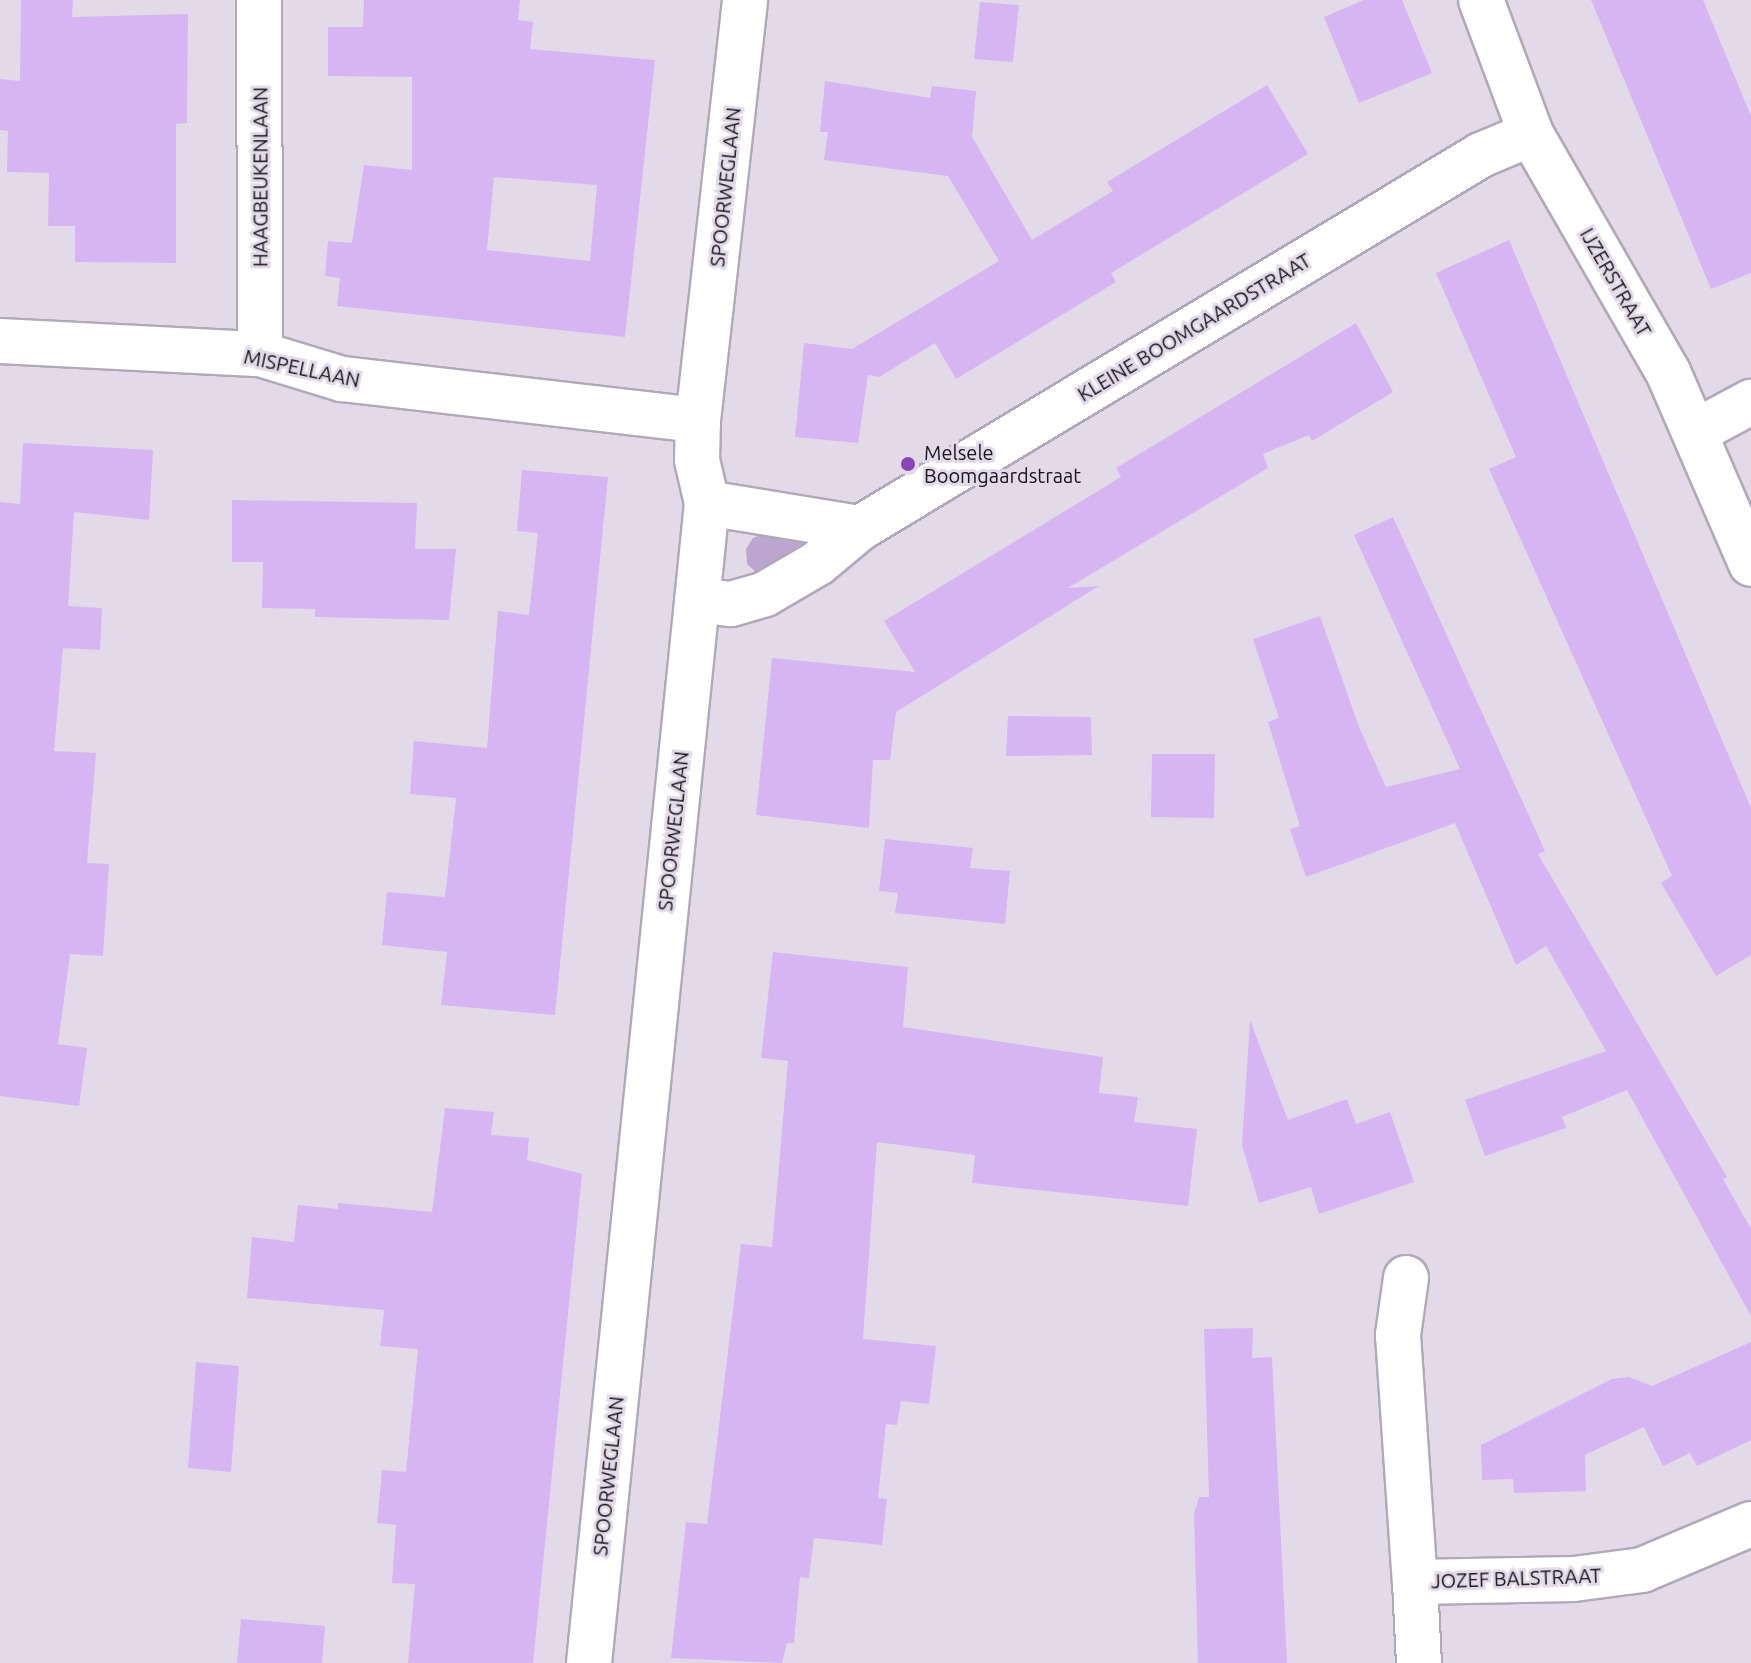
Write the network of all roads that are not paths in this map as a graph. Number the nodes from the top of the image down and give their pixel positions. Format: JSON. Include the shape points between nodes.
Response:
{"nodes":[{"id":1,"x":259,"y":0,"type":"edge"},
{"id":2,"x":745,"y":0,"type":"edge"},
{"id":3,"x":1481,"y":0,"type":"edge"},
{"id":4,"x":1531,"y":134,"type":"junction"},
{"id":5,"x":0,"y":341,"type":"edge"},
{"id":6,"x":260,"y":354,"type":"junction"},
{"id":7,"x":1751,"y":402,"type":"edge"},
{"id":8,"x":698,"y":420,"type":"junction"},
{"id":9,"x":1695,"y":432,"type":"junction"},
{"id":10,"x":707,"y":503,"type":"junction"},
{"id":11,"x":860,"y":528,"type":"junction"},
{"id":12,"x":1751,"y":564,"type":"edge"},
{"id":13,"x":697,"y":600,"type":"junction"},
{"id":14,"x":1406,"y":1278,"type":"dead end"},
{"id":15,"x":1751,"y":1524,"type":"edge"},
{"id":16,"x":1415,"y":1582,"type":"junction"},
{"id":17,"x":589,"y":1663,"type":"edge"},
{"id":18,"x":1419,"y":1663,"type":"edge"}],
"edges":[{"from":1,"to":6,"type":"street","name":"HAAGBEUKENLAAN"},
{"from":2,"to":8,"type":"street","name":"SPOORWEGLAAN"},
{"from":3,"to":4,"type":"street","name":"IJZERSTRAAT"},
{"from":4,"to":9,"type":"street","name":"IJZERSTRAAT","via":[[1668,372]]},
{"from":4,"to":11,"type":"street","name":"KLEINE BOOMGAARDSTRAAT","via":[[1481,155]]},
{"from":5,"to":6,"type":"street","name":"MISPELLAAN"},
{"from":6,"to":8,"type":"street","name":"MISPELLAAN","via":[[342,379]]},
{"from":7,"to":9,"type":"street"},
{"from":8,"to":10,"type":"street","name":"SPOORWEGLAAN","via":[[697,460]]},
{"from":9,"to":12,"type":"street","name":"IJZERSTRAAT"},
{"from":10,"to":11,"type":"street"},
{"from":10,"to":13,"type":"street","name":"SPOORWEGLAAN"},
{"from":11,"to":13,"type":"street","name":"KLEINE BOOMGAARDSTRAAT","via":[[818,563],[765,594],[731,604]]},
{"from":13,"to":17,"type":"street","name":"SPOORWEGLAAN"},
{"from":14,"to":16,"type":"street","name":"JOZEF BALSTRAAT","via":[[1398,1335]]},
{"from":15,"to":16,"type":"street","name":"JOZEF BALSTRAAT","via":[[1642,1570],[1574,1579]]},
{"from":16,"to":18,"type":"street","name":"JOZEF BALSTRAAT"}]}
